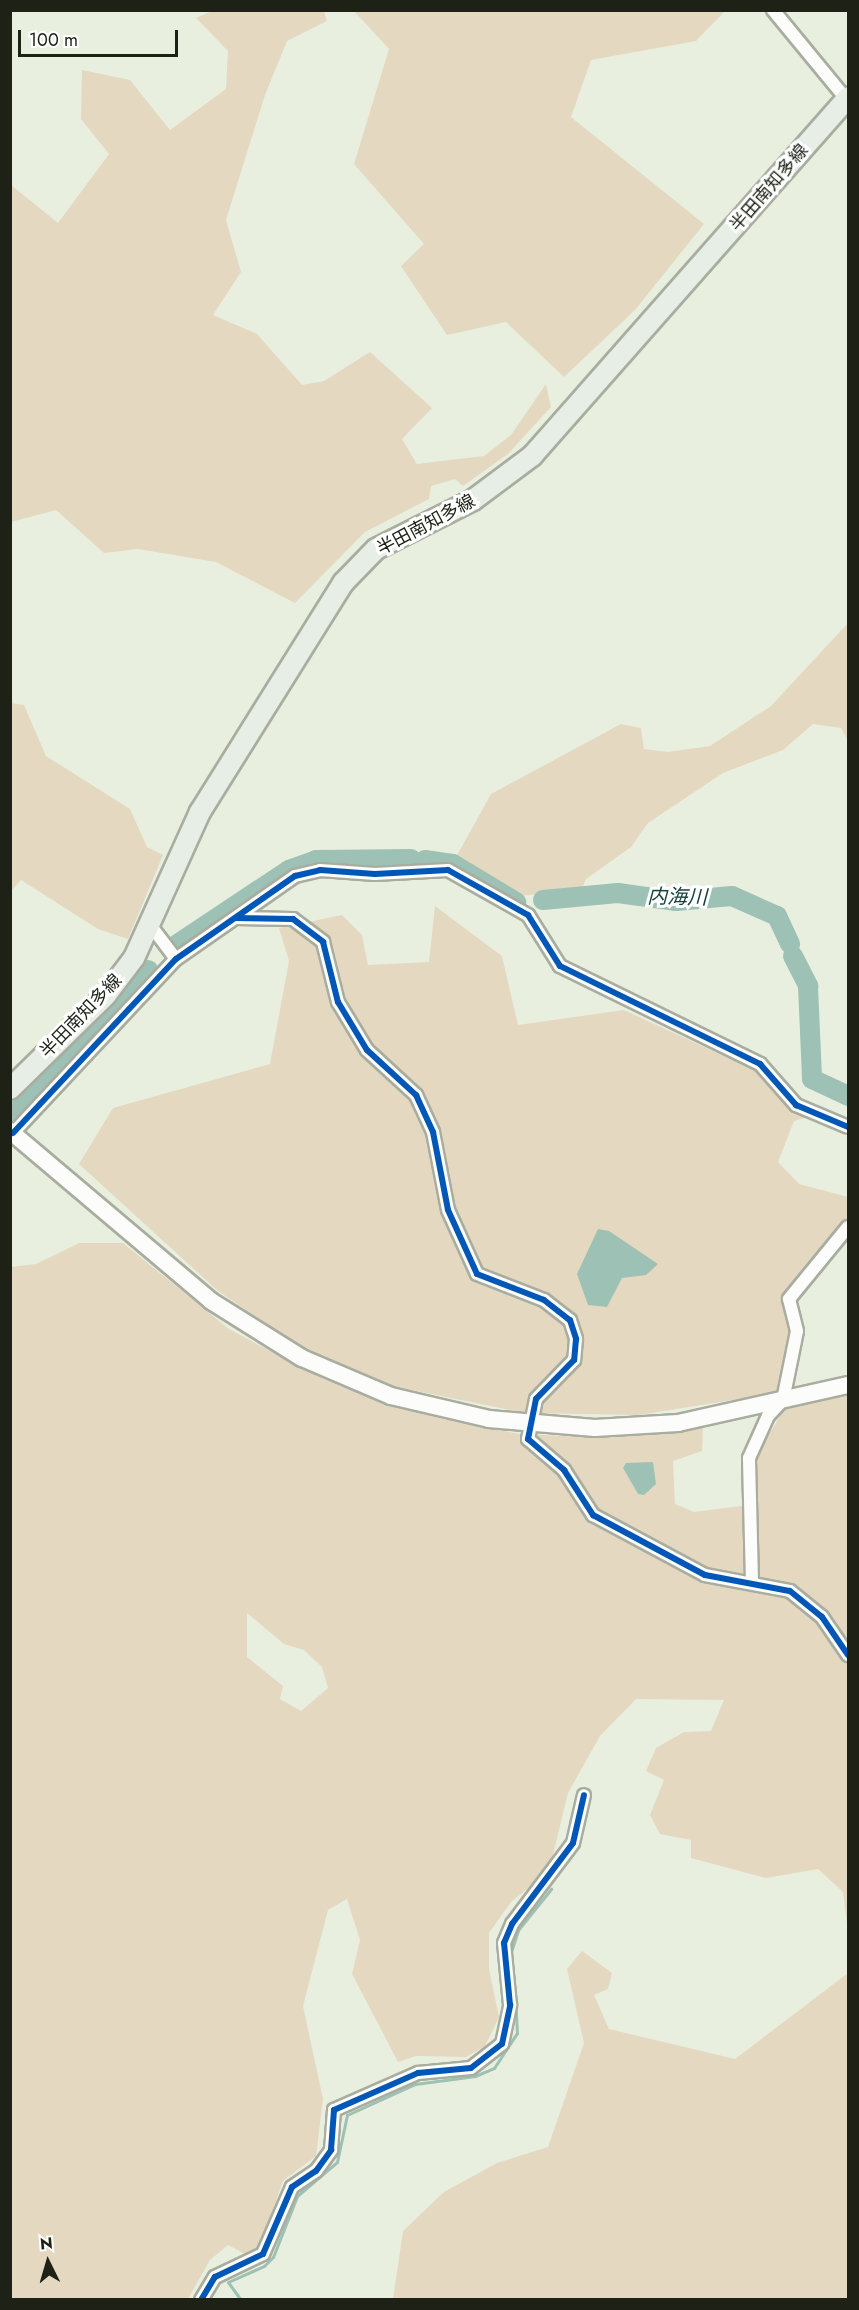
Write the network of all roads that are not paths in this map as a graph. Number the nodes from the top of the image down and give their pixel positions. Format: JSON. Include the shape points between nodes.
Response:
{"nodes":[{"id":1,"x":773,"y":10,"type":"edge"},
{"id":2,"x":848,"y":99,"type":"edge"},
{"id":3,"x":236,"y":918,"type":"junction"},
{"id":4,"x":151,"y":927,"type":"junction"},
{"id":5,"x":176,"y":959,"type":"junction"},
{"id":6,"x":10,"y":1089,"type":"edge"},
{"id":7,"x":849,"y":1113,"type":"edge"},
{"id":8,"x":837,"y":1120,"type":"junction"},
{"id":9,"x":849,"y":1127,"type":"edge"},
{"id":10,"x":12,"y":1132,"type":"edge"},
{"id":11,"x":849,"y":1227,"type":"edge"},
{"id":12,"x":849,"y":1384,"type":"edge"},
{"id":13,"x":783,"y":1400,"type":"junction"},
{"id":14,"x":528,"y":1425,"type":"junction"},
{"id":15,"x":752,"y":1582,"type":"junction"},
{"id":16,"x":849,"y":1655,"type":"edge"},
{"id":17,"x":584,"y":1795,"type":"dead end"},
{"id":18,"x":201,"y":2300,"type":"edge"}],
"edges":[{"from":1,"to":2,"type":"street"},
{"from":2,"to":4,"type":"main road","name":"半田南知多線","via":[[532,456],[472,500],[376,549],[343,583],[200,812]]},
{"from":3,"to":5,"type":"street"},
{"from":3,"to":8,"type":"street","via":[[295,876],[320,870],[375,874],[448,870],[528,915],[560,966],[760,1064],[796,1105]]},
{"from":3,"to":14,"type":"street","via":[[293,919],[323,942],[338,1002],[366,1050],[416,1095],[434,1132],[448,1210],[477,1274],[544,1300],[570,1320],[576,1349],[572,1366],[543,1389]]},
{"from":4,"to":5,"type":"street"},
{"from":4,"to":6,"type":"main road","name":"半田南知多線","via":[[106,995]]},
{"from":5,"to":10,"type":"street"},
{"from":7,"to":8,"type":"street"},
{"from":8,"to":9,"type":"street"},
{"from":10,"to":14,"type":"street","via":[[163,1263],[264,1338],[391,1396]]},
{"from":11,"to":13,"type":"street","via":[[789,1299],[797,1331]]},
{"from":12,"to":13,"type":"street"},
{"from":13,"to":14,"type":"street","via":[[642,1426]]},
{"from":13,"to":15,"type":"street","via":[[768,1416],[749,1458]]},
{"from":14,"to":15,"type":"street","via":[[528,1439],[564,1470],[593,1515],[705,1575]]},
{"from":15,"to":16,"type":"street","via":[[790,1591],[822,1617]]},
{"from":17,"to":18,"type":"street","via":[[573,1843],[512,1924],[504,1943],[510,2005],[502,2044],[471,2068],[418,2073],[334,2110],[331,2150],[316,2171],[292,2187],[263,2254],[215,2277]]}]}
